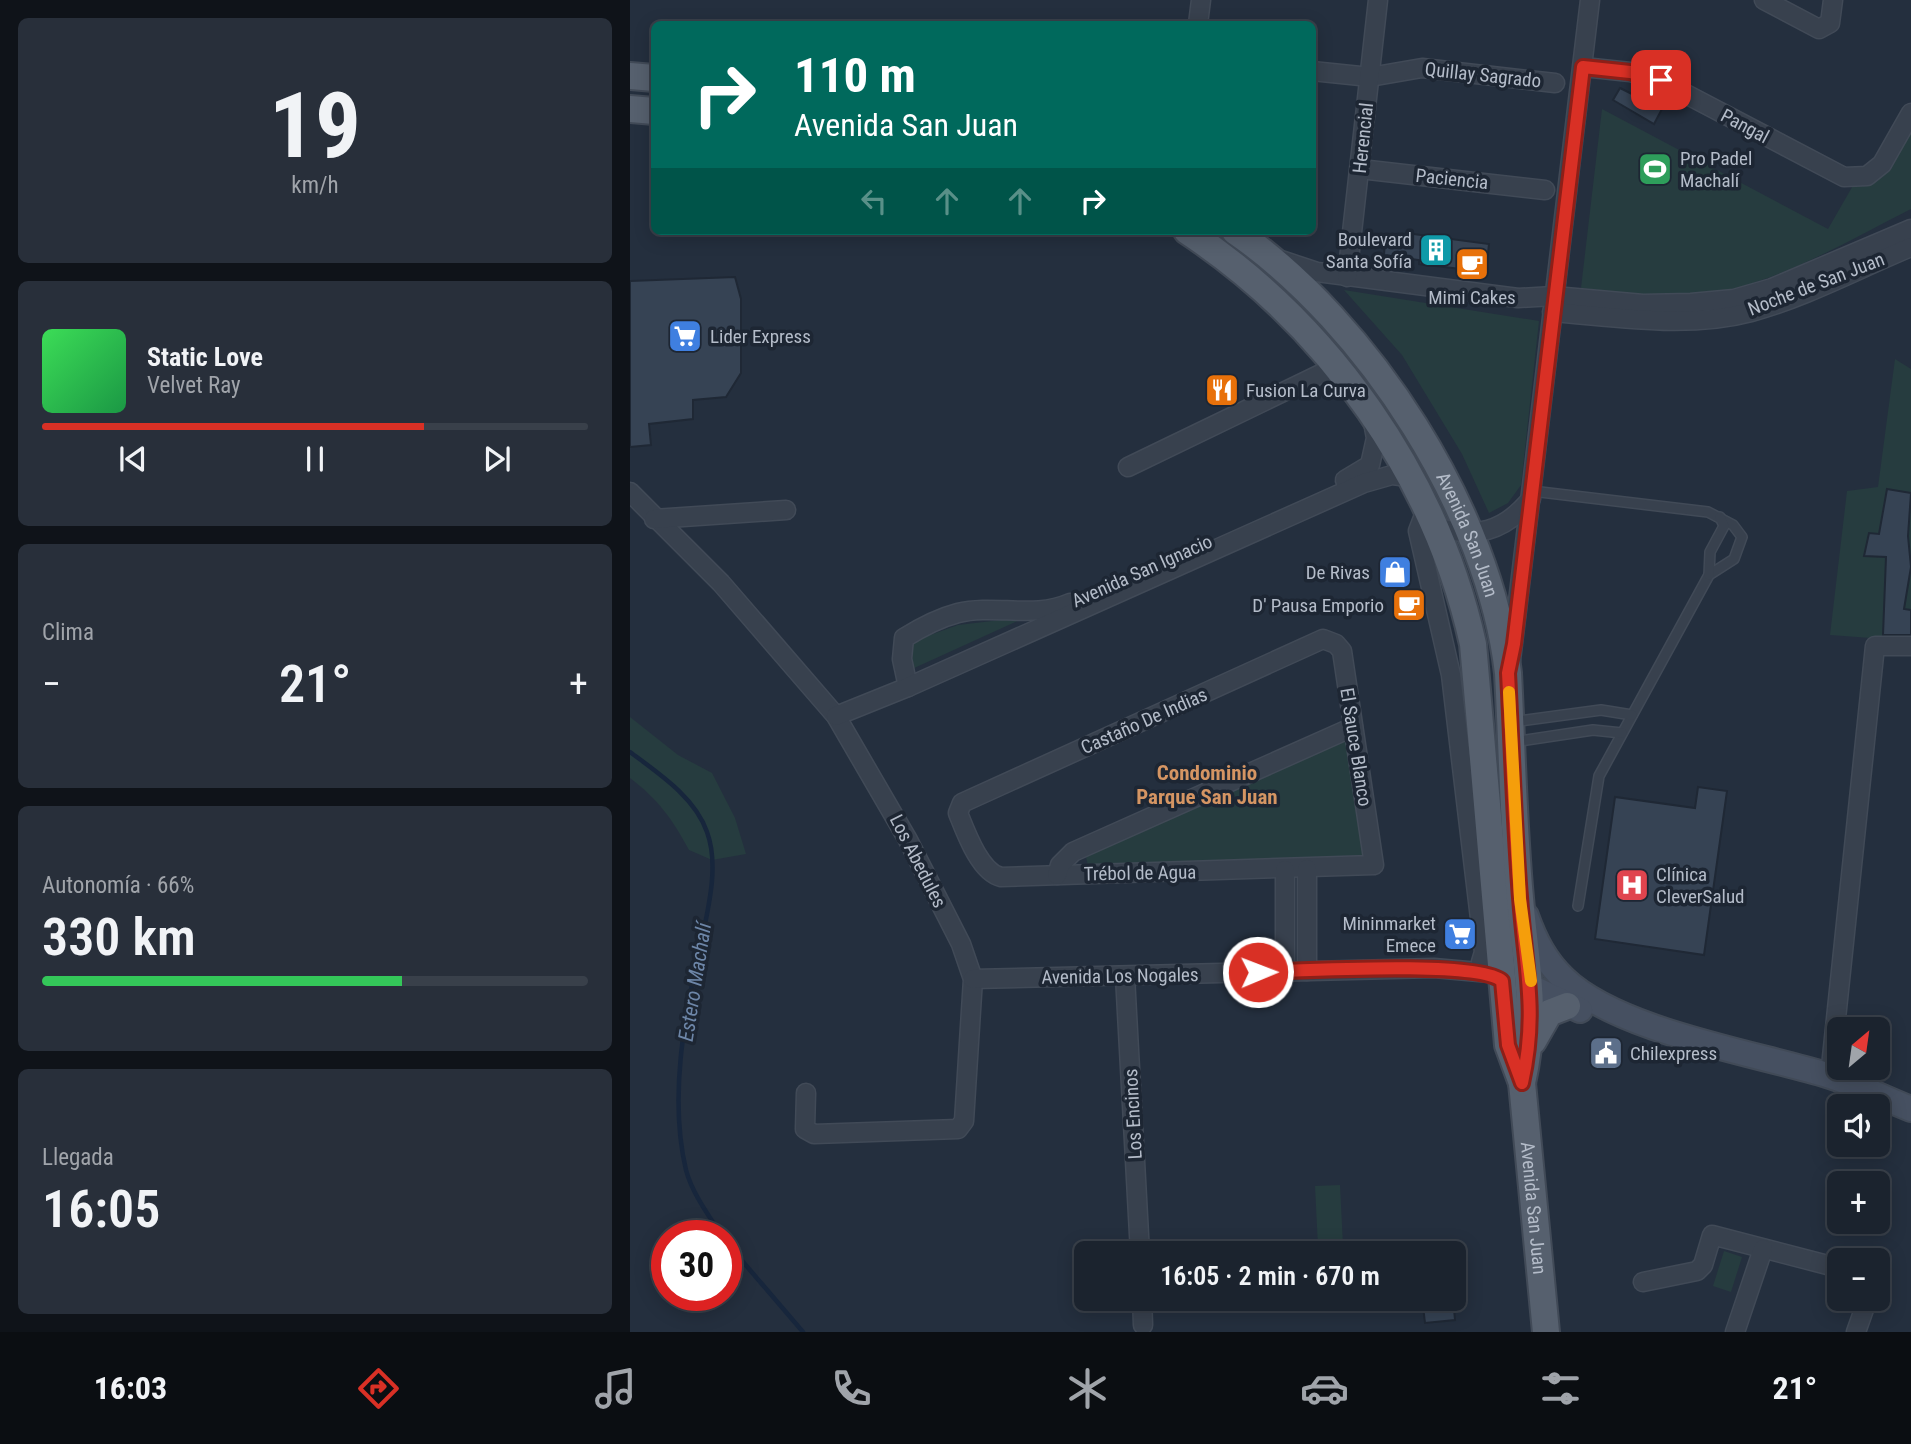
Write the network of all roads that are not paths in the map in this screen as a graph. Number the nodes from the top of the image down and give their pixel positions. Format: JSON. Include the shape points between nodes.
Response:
{"nodes":[{"id":1,"x":1201,"y":0,"type":"edge"},
{"id":2,"x":1378,"y":0,"type":"edge"},
{"id":3,"x":1590,"y":0,"type":"edge"},
{"id":4,"x":1764,"y":0,"type":"edge"},
{"id":5,"x":1833,"y":0,"type":"edge"},
{"id":6,"x":1198,"y":21,"type":"edge"},
{"id":7,"x":1583,"y":67,"type":"junction"},
{"id":8,"x":1316,"y":71,"type":"edge"},
{"id":9,"x":630,"y":76,"type":"edge"},
{"id":10,"x":1370,"y":77,"type":"junction"},
{"id":11,"x":651,"y":78,"type":"edge"},
{"id":12,"x":1555,"y":83,"type":"dead end"},
{"id":13,"x":630,"y":109,"type":"edge"},
{"id":14,"x":651,"y":111,"type":"edge"},
{"id":15,"x":1911,"y":113,"type":"edge"},
{"id":16,"x":1360,"y":169,"type":"junction"},
{"id":17,"x":1545,"y":190,"type":"dead end"},
{"id":18,"x":1911,"y":229,"type":"edge"},
{"id":19,"x":1192,"y":235,"type":"edge"},
{"id":20,"x":1246,"y":239,"type":"edge"},
{"id":21,"x":1911,"y":247,"type":"edge"},
{"id":22,"x":1347,"y":277,"type":"junction"},
{"id":23,"x":1553,"y":304,"type":"junction"},
{"id":24,"x":1336,"y":366,"type":"junction"},
{"id":25,"x":1371,"y":415,"type":"junction"},
{"id":26,"x":1128,"y":467,"type":"dead end"},
{"id":27,"x":1409,"y":477,"type":"junction"},
{"id":28,"x":630,"y":492,"type":"edge"},
{"id":29,"x":1532,"y":495,"type":"junction"},
{"id":30,"x":786,"y":510,"type":"dead end"},
{"id":31,"x":1720,"y":517,"type":"junction"},
{"id":32,"x":654,"y":519,"type":"junction"},
{"id":33,"x":1430,"y":519,"type":"junction"},
{"id":34,"x":1469,"y":533,"type":"junction"},
{"id":35,"x":1219,"y":543,"type":"junction"},
{"id":36,"x":1709,"y":575,"type":"junction"},
{"id":37,"x":1055,"y":616,"type":"junction"},
{"id":38,"x":1323,"y":639,"type":"joint"},
{"id":39,"x":1911,"y":646,"type":"edge"},
{"id":40,"x":1508,"y":673,"type":"junction"},
{"id":41,"x":908,"y":687,"type":"junction"},
{"id":42,"x":1632,"y":715,"type":"junction"},
{"id":43,"x":836,"y":716,"type":"junction"},
{"id":44,"x":1353,"y":727,"type":"junction"},
{"id":45,"x":1511,"y":732,"type":"junction"},
{"id":46,"x":1622,"y":733,"type":"junction"},
{"id":47,"x":965,"y":802,"type":"joint"},
{"id":48,"x":1374,"y":865,"type":"joint"},
{"id":49,"x":1307,"y":869,"type":"junction"},
{"id":50,"x":1285,"y":870,"type":"junction"},
{"id":51,"x":1057,"y":875,"type":"junction"},
{"id":52,"x":1520,"y":899,"type":"junction"},
{"id":53,"x":1578,"y":906,"type":"dead end"},
{"id":54,"x":1493,"y":948,"type":"junction"},
{"id":55,"x":1434,"y":968,"type":"junction"},
{"id":56,"x":1285,"y":971,"type":"junction"},
{"id":57,"x":1307,"y":971,"type":"junction"},
{"id":58,"x":1125,"y":976,"type":"junction"},
{"id":59,"x":973,"y":979,"type":"junction"},
{"id":60,"x":1502,"y":981,"type":"junction"},
{"id":61,"x":1531,"y":987,"type":"junction"},
{"id":62,"x":1567,"y":1006,"type":"junction"},
{"id":63,"x":1836,"y":1017,"type":"edge"},
{"id":64,"x":1666,"y":1031,"type":"junction"},
{"id":65,"x":1530,"y":1046,"type":"junction"},
{"id":66,"x":1827,"y":1075,"type":"edge"},
{"id":67,"x":1840,"y":1080,"type":"edge"},
{"id":68,"x":1522,"y":1083,"type":"junction"},
{"id":69,"x":806,"y":1093,"type":"dead end"},
{"id":70,"x":1911,"y":1109,"type":"edge"},
{"id":71,"x":1139,"y":1241,"type":"edge"},
{"id":72,"x":1763,"y":1249,"type":"junction"},
{"id":73,"x":1827,"y":1265,"type":"edge"},
{"id":74,"x":1643,"y":1282,"type":"dead end"},
{"id":75,"x":1142,"y":1311,"type":"edge"},
{"id":76,"x":1863,"y":1311,"type":"edge"},
{"id":77,"x":1143,"y":1325,"type":"dead end"},
{"id":78,"x":1546,"y":1332,"type":"edge"},
{"id":79,"x":1735,"y":1332,"type":"edge"},
{"id":80,"x":1856,"y":1332,"type":"edge"}],
"edges":[{"from":1,"to":6,"type":"street"},
{"from":2,"to":10,"type":"street","name":"Herencial"},
{"from":3,"to":7,"type":"street"},
{"from":4,"to":5,"type":"street","via":[[1819,29],[1829,23]]},
{"from":7,"to":15,"type":"street","name":"Pangal","via":[[1645,74],[1844,177],[1867,176],[1882,164]]},
{"from":7,"to":23,"type":"street"},
{"from":8,"to":10,"type":"street","name":"Quillay Sagrado"},
{"from":9,"to":11,"type":"main road"},
{"from":10,"to":12,"type":"street","name":"Quillay Sagrado","via":[[1422,68]]},
{"from":10,"to":16,"type":"street","name":"Herencial"},
{"from":13,"to":14,"type":"main road"},
{"from":16,"to":17,"type":"street","name":"Paciencia"},
{"from":16,"to":22,"type":"street","name":"Herencial"},
{"from":18,"to":23,"type":"street","via":[[1772,288],[1734,299]]},
{"from":19,"to":24,"type":"main road","name":"Avenida San Juan","via":[[1290,313]]},
{"from":20,"to":22,"type":"street","name":"Noche de San Juan","via":[[1293,266]]},
{"from":20,"to":34,"type":"main road","name":"Avenida San Juan","via":[[1277,262],[1345,331],[1399,401],[1424,440]]},
{"from":21,"to":23,"type":"street","name":"Noche de San Juan","via":[[1751,312],[1660,320]]},
{"from":22,"to":23,"type":"street","name":"Noche de San Juan"},
{"from":23,"to":29,"type":"street"},
{"from":24,"to":25,"type":"main road","name":"Avenida San Juan"},
{"from":24,"to":26,"type":"street"},
{"from":25,"to":27,"type":"main road","name":"Avenida San Juan"},
{"from":25,"to":35,"type":"street","name":"Avenida San Ignacio","via":[[1374,453],[1361,473]]},
{"from":27,"to":33,"type":"main road","name":"Avenida San Juan"},
{"from":27,"to":35,"type":"street","name":"Avenida San Ignacio","via":[[1379,477]]},
{"from":28,"to":32,"type":"street","name":"Los Abedules"},
{"from":29,"to":31,"type":"lane","via":[[1692,509]]},
{"from":29,"to":34,"type":"street","via":[[1515,519]]},
{"from":29,"to":40,"type":"street"},
{"from":30,"to":32,"type":"street"},
{"from":31,"to":36,"type":"lane","via":[[1724,526],[1710,552]]},
{"from":31,"to":36,"type":"lane","via":[[1740,531],[1742,545],[1729,564]]},
{"from":32,"to":43,"type":"street","name":"Los Abedules","via":[[721,583]]},
{"from":33,"to":34,"type":"street"},
{"from":33,"to":54,"type":"main road","name":"Avenida San Juan","via":[[1457,585],[1473,644]]},
{"from":34,"to":40,"type":"main road","name":"Avenida San Juan","via":[[1505,645]]},
{"from":35,"to":37,"type":"street","name":"Avenida San Ignacio"},
{"from":36,"to":42,"type":"lane"},
{"from":37,"to":41,"type":"street","name":"Avenida San Ignacio"},
{"from":37,"to":41,"type":"street","name":"Avenida San Ignacio","via":[[959,613],[922,627],[904,638],[902,659]]},
{"from":38,"to":44,"type":"street","name":"El Sauce Blanco","via":[[1342,651]]},
{"from":38,"to":47,"type":"street","name":"Castaño De Indias"},
{"from":39,"to":63,"type":"street","via":[[1875,646]]},
{"from":40,"to":45,"type":"main road","name":"Avenida San Juan"},
{"from":41,"to":43,"type":"street","name":"Avenida San Ignacio"},
{"from":42,"to":45,"type":"lane","via":[[1601,710]]},
{"from":42,"to":46,"type":"lane"},
{"from":43,"to":59,"type":"street","name":"Los Abedules","via":[[908,840],[961,944]]},
{"from":44,"to":48,"type":"street","name":"El Sauce Blanco"},
{"from":44,"to":51,"type":"street","via":[[1073,852]]},
{"from":45,"to":46,"type":"lane"},
{"from":45,"to":52,"type":"main road","name":"Avenida San Juan"},
{"from":46,"to":53,"type":"lane","via":[[1596,783]]},
{"from":47,"to":51,"type":"street","name":"Trébol de Agua","via":[[958,808],[960,817],[991,874]]},
{"from":48,"to":49,"type":"street","name":"Trébol de Agua"},
{"from":49,"to":50,"type":"street","name":"Trébol de Agua"},
{"from":49,"to":57,"type":"street"},
{"from":50,"to":51,"type":"street","name":"Trébol de Agua"},
{"from":50,"to":56,"type":"street"},
{"from":52,"to":61,"type":"main road","name":"Avenida San Juan"},
{"from":52,"to":64,"type":"main road","via":[[1543,955],[1566,981],[1590,999]]},
{"from":54,"to":55,"type":"street","name":"Avenida Los Nogales"},
{"from":54,"to":60,"type":"main road","name":"Avenida San Juan"},
{"from":54,"to":61,"type":"main road"},
{"from":55,"to":57,"type":"street","name":"Avenida Los Nogales"},
{"from":55,"to":60,"type":"street","name":"Avenida Los Nogales","via":[[1490,973]]},
{"from":56,"to":57,"type":"street","name":"Avenida Los Nogales"},
{"from":56,"to":58,"type":"street","name":"Avenida Los Nogales"},
{"from":58,"to":59,"type":"street","name":"Avenida Los Nogales"},
{"from":58,"to":71,"type":"street","name":"Los Encinos"},
{"from":59,"to":69,"type":"street","name":"Los Abedules","via":[[964,1121],[958,1129],[814,1134],[805,1129]]},
{"from":60,"to":68,"type":"main road","name":"Avenida San Juan","via":[[1508,1045]]},
{"from":61,"to":62,"type":"main road"},
{"from":61,"to":65,"type":"main road","name":"Avenida San Juan"},
{"from":62,"to":64,"type":"main road"},
{"from":62,"to":65,"type":"main road","via":[[1549,1013]]},
{"from":64,"to":66,"type":"main road"},
{"from":65,"to":68,"type":"main road","name":"Avenida San Juan"},
{"from":67,"to":70,"type":"main road"},
{"from":68,"to":78,"type":"main road","name":"Avenida San Juan"},
{"from":72,"to":73,"type":"street"},
{"from":72,"to":74,"type":"street","via":[[1712,1235],[1697,1271]]},
{"from":72,"to":79,"type":"street"},
{"from":75,"to":77,"type":"street"},
{"from":76,"to":80,"type":"street"}]}
